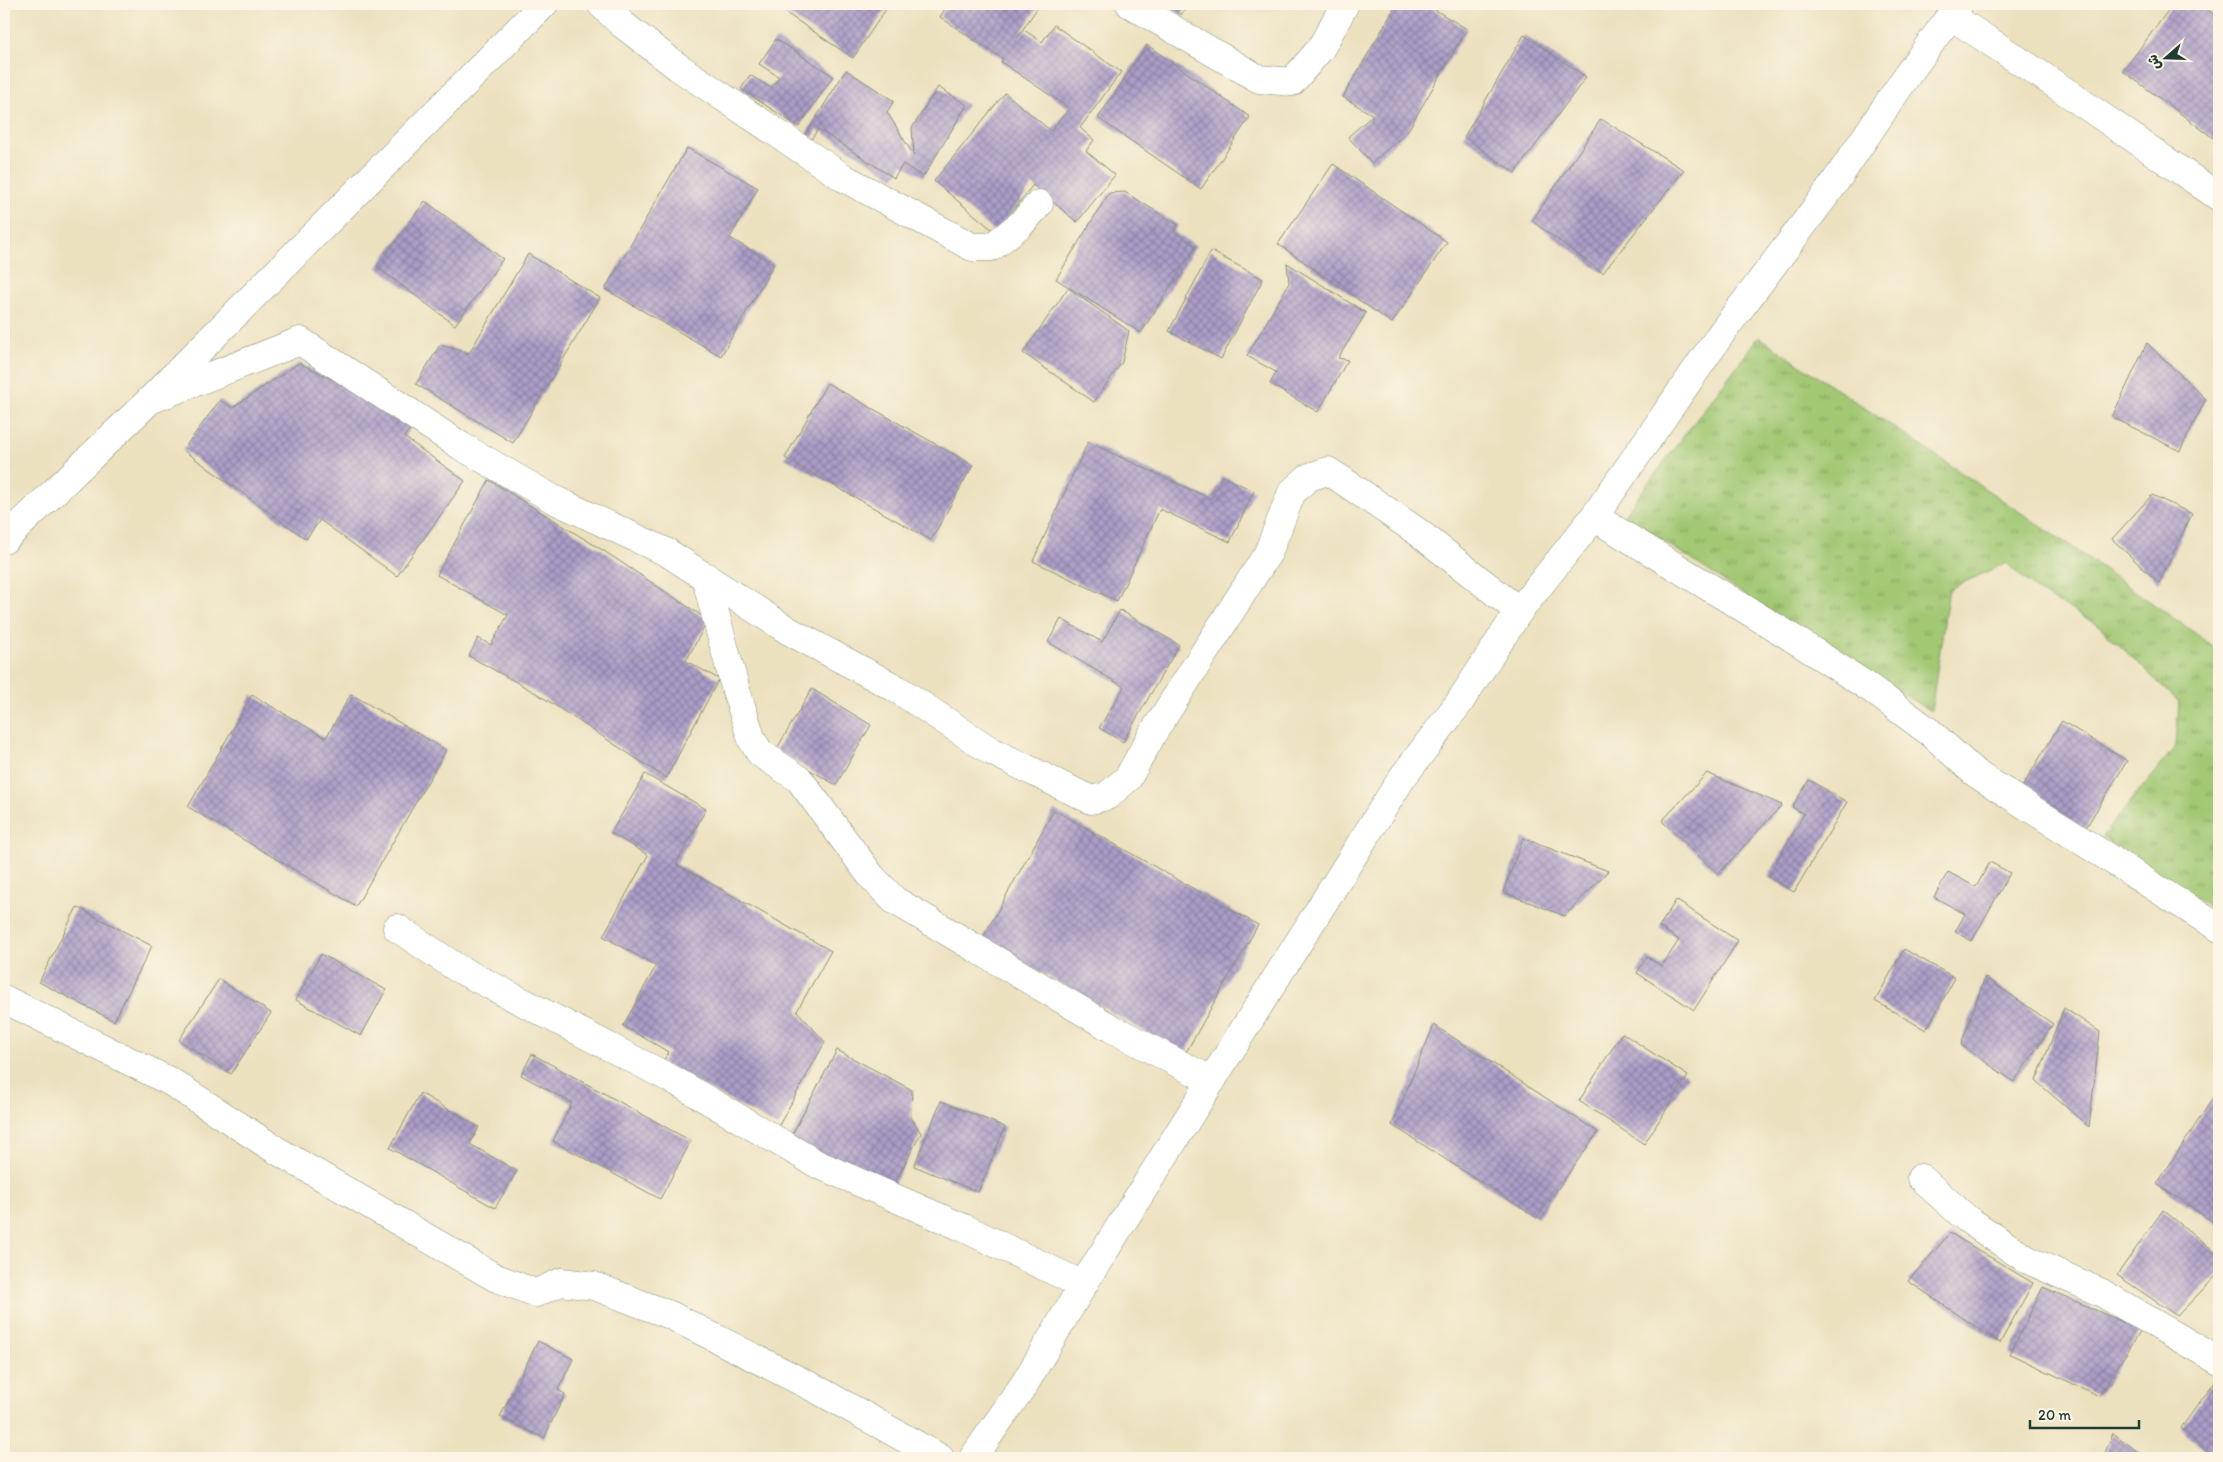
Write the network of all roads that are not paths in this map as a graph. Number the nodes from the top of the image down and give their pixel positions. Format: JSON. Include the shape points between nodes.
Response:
{"nodes":[{"id":1,"x":544,"y":4,"type":"edge"},
{"id":2,"x":601,"y":4,"type":"edge"},
{"id":3,"x":1130,"y":4,"type":"edge"},
{"id":4,"x":1345,"y":4,"type":"edge"},
{"id":5,"x":1955,"y":10,"type":"edge"},
{"id":6,"x":2219,"y":197,"type":"edge"},
{"id":7,"x":1039,"y":204,"type":"dead end"},
{"id":8,"x":150,"y":400,"type":"junction"},
{"id":9,"x":1594,"y":517,"type":"junction"},
{"id":10,"x":4,"y":540,"type":"edge"},
{"id":11,"x":705,"y":576,"type":"junction"},
{"id":12,"x":1519,"y":611,"type":"junction"},
{"id":13,"x":397,"y":928,"type":"dead end"},
{"id":14,"x":2219,"y":928,"type":"edge"},
{"id":15,"x":4,"y":999,"type":"edge"},
{"id":16,"x":1212,"y":1081,"type":"junction"},
{"id":17,"x":1921,"y":1178,"type":"dead end"},
{"id":18,"x":1082,"y":1285,"type":"junction"},
{"id":19,"x":2219,"y":1361,"type":"edge"},
{"id":20,"x":940,"y":1458,"type":"edge"},
{"id":21,"x":973,"y":1458,"type":"edge"}],
"edges":[{"from":1,"to":8,"type":"street"},
{"from":2,"to":7,"type":"street","via":[[678,66],[844,178],[972,247],[992,247]]},
{"from":3,"to":4,"type":"street","via":[[1259,79],[1292,82],[1321,48]]},
{"from":5,"to":6,"type":"street","via":[[2056,85]]},
{"from":5,"to":9,"type":"street","via":[[1831,188],[1723,331]]},
{"from":8,"to":10,"type":"street"},
{"from":8,"to":11,"type":"street","via":[[300,341],[461,446],[553,499],[668,553]]},
{"from":9,"to":12,"type":"street"},
{"from":9,"to":14,"type":"street","via":[[1870,688],[1930,733],[1975,773]]},
{"from":11,"to":12,"type":"street","via":[[789,631],[897,689],[991,751],[1090,800],[1107,796],[1128,778],[1153,733],[1268,553],[1292,492],[1309,477],[1328,472],[1333,475],[1418,532]]},
{"from":11,"to":16,"type":"street","via":[[752,740],[760,753],[799,779],[871,876],[894,900],[1111,1028]]},
{"from":12,"to":16,"type":"street","via":[[1460,703],[1402,778]]},
{"from":13,"to":18,"type":"street","via":[[458,968],[677,1082],[817,1164],[964,1228]]},
{"from":15,"to":20,"type":"street","via":[[170,1082],[276,1150],[496,1278],[536,1293],[561,1282],[594,1286],[670,1315],[818,1390]]},
{"from":16,"to":18,"type":"street"},
{"from":17,"to":19,"type":"street","via":[[1967,1219],[2026,1259],[2102,1293]]},
{"from":18,"to":21,"type":"street","via":[[1025,1383]]}]}
